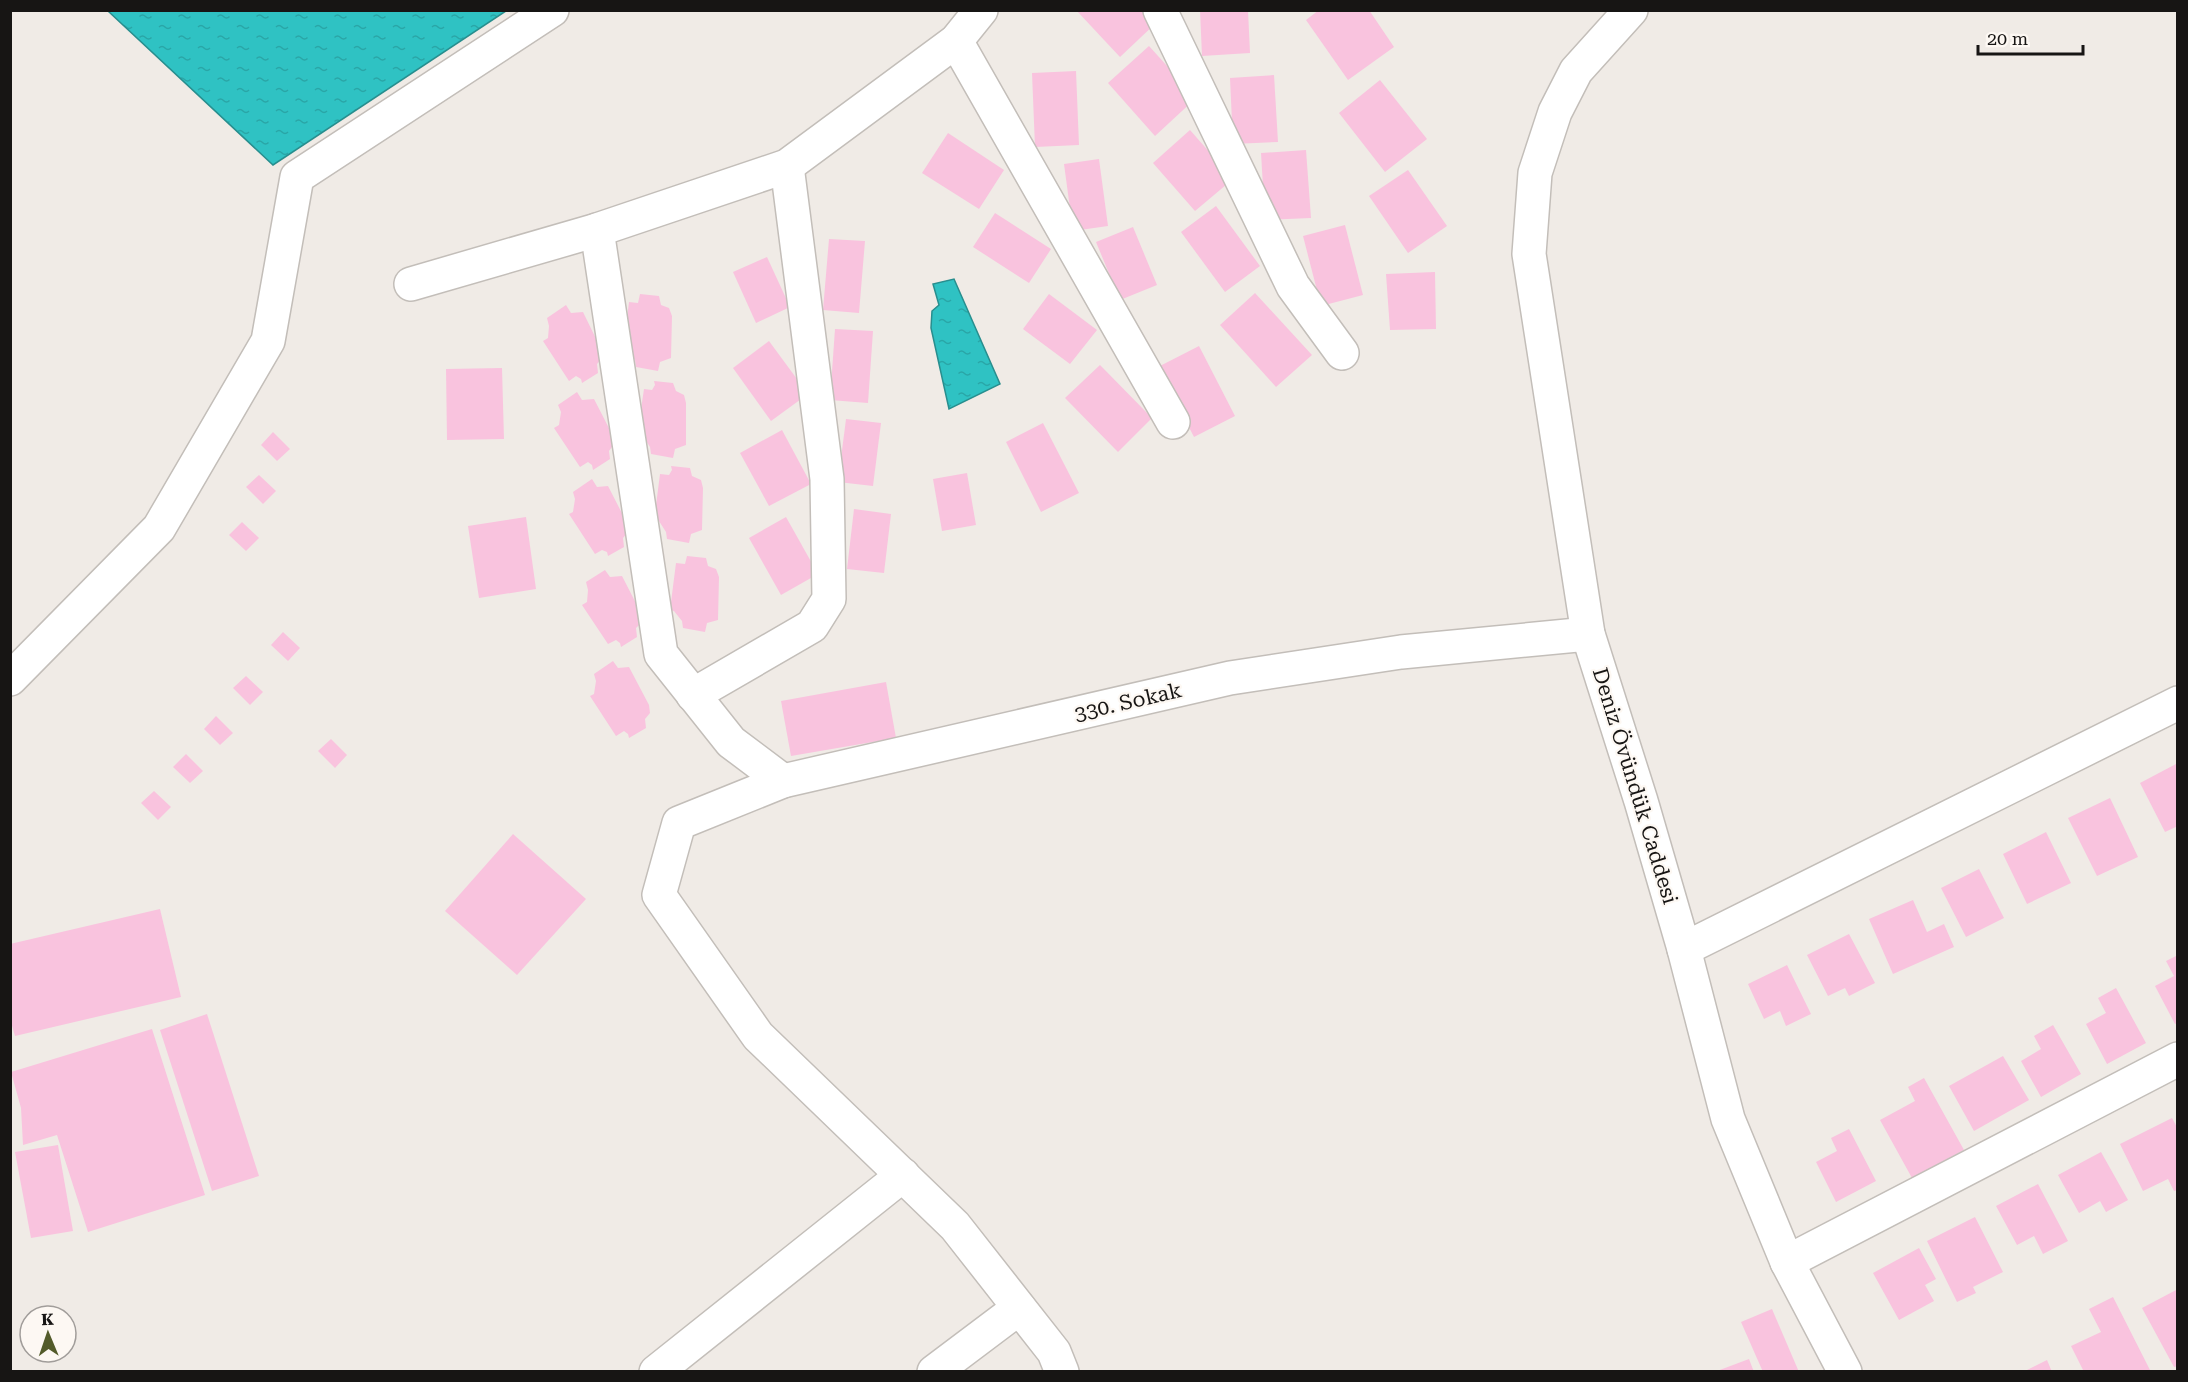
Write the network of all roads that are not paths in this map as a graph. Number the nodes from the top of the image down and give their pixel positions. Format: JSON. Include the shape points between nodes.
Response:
{"nodes":[{"id":1,"x":552,"y":10,"type":"edge"},
{"id":2,"x":981,"y":10,"type":"edge"},
{"id":3,"x":1160,"y":10,"type":"edge"},
{"id":4,"x":1631,"y":10,"type":"edge"},
{"id":5,"x":956,"y":41,"type":"junction"},
{"id":6,"x":786,"y":166,"type":"junction"},
{"id":7,"x":597,"y":230,"type":"junction"},
{"id":8,"x":411,"y":284,"type":"dead end"},
{"id":9,"x":1342,"y":353,"type":"dead end"},
{"id":10,"x":1173,"y":422,"type":"dead end"},
{"id":11,"x":1588,"y":634,"type":"junction"},
{"id":12,"x":10,"y":679,"type":"edge"},
{"id":13,"x":693,"y":695,"type":"junction"},
{"id":14,"x":2178,"y":703,"type":"edge"},
{"id":15,"x":783,"y":782,"type":"junction"},
{"id":16,"x":1684,"y":949,"type":"junction"},
{"id":17,"x":2178,"y":1059,"type":"edge"},
{"id":18,"x":903,"y":1175,"type":"junction"},
{"id":19,"x":1787,"y":1262,"type":"junction"},
{"id":20,"x":1019,"y":1308,"type":"junction"},
{"id":21,"x":656,"y":1371,"type":"edge"},
{"id":22,"x":934,"y":1371,"type":"edge"},
{"id":23,"x":1062,"y":1371,"type":"edge"},
{"id":24,"x":1845,"y":1371,"type":"edge"}],
"edges":[{"from":1,"to":12,"type":"street","via":[[297,177],[268,341],[159,528]]},
{"from":2,"to":5,"type":"street"},
{"from":3,"to":9,"type":"street","via":[[1293,286]]},
{"from":4,"to":11,"type":"street","name":"Deniz Övündük Caddesi","via":[[1576,71],[1555,112],[1535,173],[1529,254]]},
{"from":5,"to":6,"type":"street"},
{"from":5,"to":10,"type":"street"},
{"from":6,"to":7,"type":"street"},
{"from":6,"to":13,"type":"street","via":[[827,479],[829,599],[812,626]]},
{"from":7,"to":8,"type":"street"},
{"from":7,"to":13,"type":"street","via":[[661,654]]},
{"from":11,"to":15,"type":"street","name":"330. Sokak","via":[[1401,652],[1230,678]]},
{"from":11,"to":16,"type":"street","name":"Deniz Övündük Caddesi"},
{"from":13,"to":15,"type":"street","via":[[731,742]]},
{"from":14,"to":16,"type":"street"},
{"from":15,"to":18,"type":"street","name":"330. Sokak","via":[[679,823],[659,896],[758,1036]]},
{"from":16,"to":19,"type":"street","name":"Deniz Övündük Caddesi","via":[[1728,1119]]},
{"from":17,"to":19,"type":"street"},
{"from":18,"to":20,"type":"street","via":[[955,1226]]},
{"from":18,"to":21,"type":"street"},
{"from":19,"to":24,"type":"street","name":"Deniz Övündük Caddesi"},
{"from":20,"to":22,"type":"street"},
{"from":20,"to":23,"type":"street","via":[[1054,1352]]}]}
